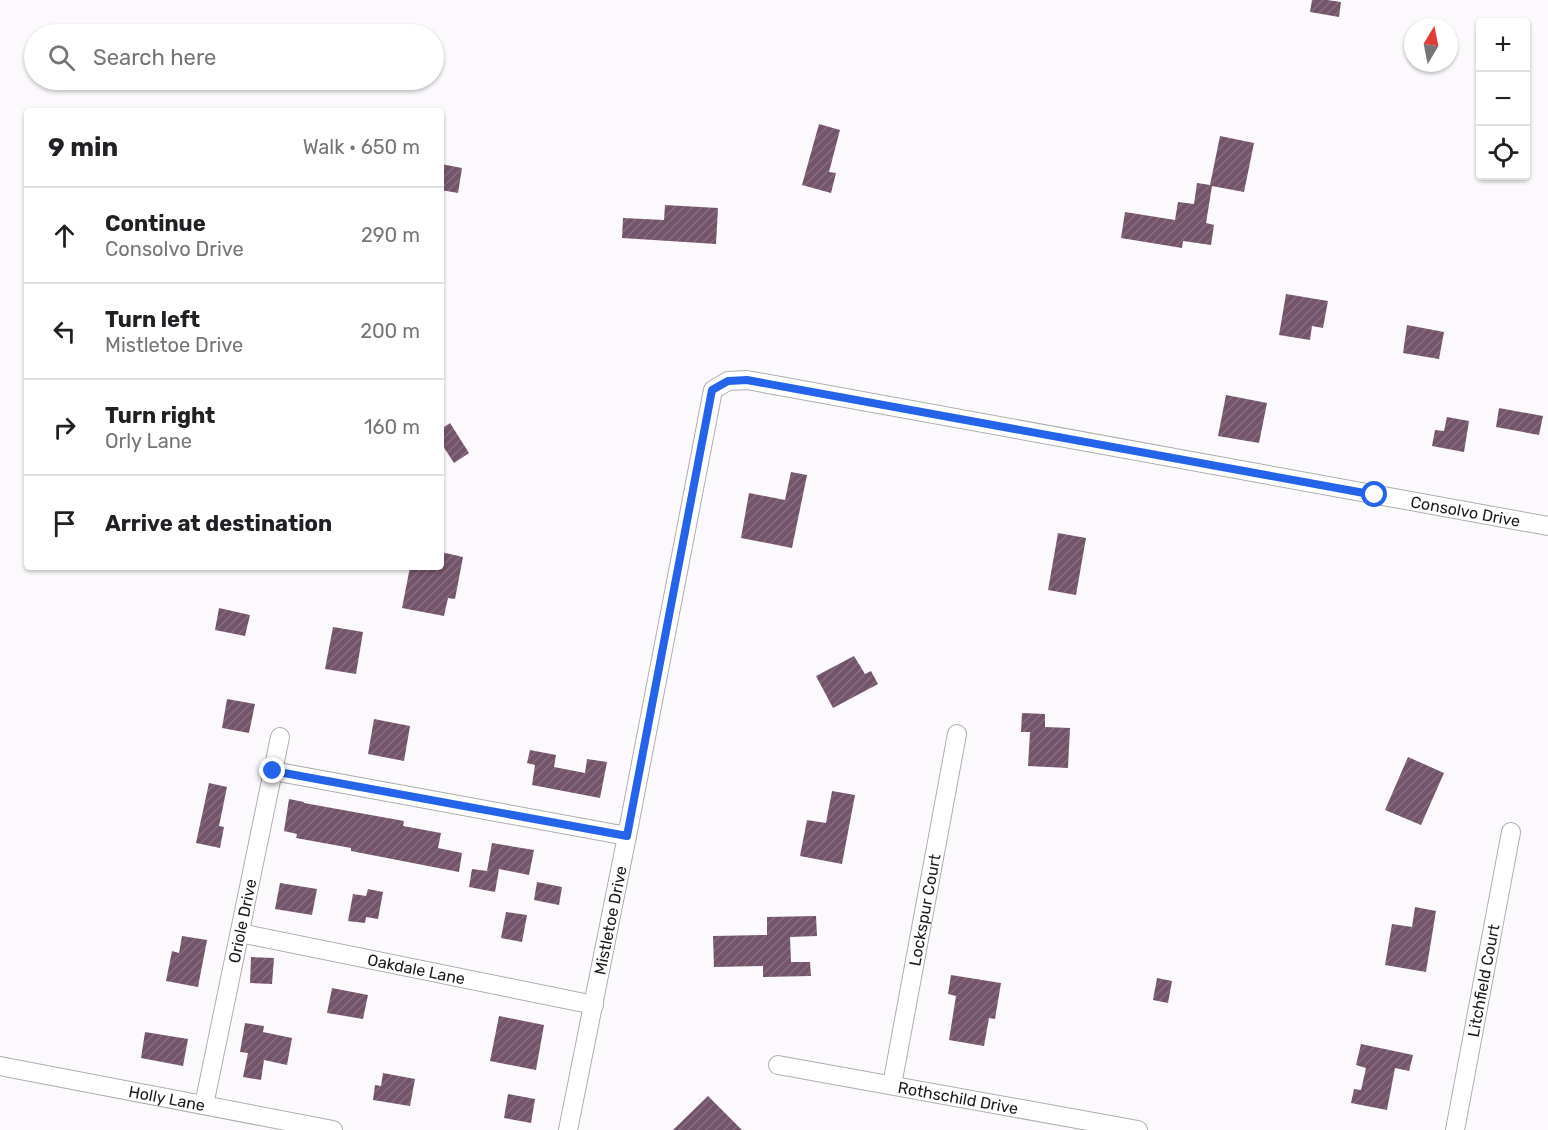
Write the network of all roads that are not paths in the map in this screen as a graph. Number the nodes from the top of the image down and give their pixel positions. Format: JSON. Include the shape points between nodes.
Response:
{"nodes":[{"id":1,"x":712,"y":390,"type":"joint"},
{"id":2,"x":1548,"y":526,"type":"edge"},
{"id":3,"x":957,"y":734,"type":"dead end"},
{"id":4,"x":280,"y":737,"type":"dead end"},
{"id":5,"x":273,"y":771,"type":"junction"},
{"id":6,"x":1511,"y":832,"type":"dead end"},
{"id":7,"x":627,"y":836,"type":"junction"},
{"id":8,"x":240,"y":933,"type":"junction"},
{"id":9,"x":594,"y":1005,"type":"junction"},
{"id":10,"x":778,"y":1065,"type":"dead end"},
{"id":11,"x":0,"y":1066,"type":"edge"},
{"id":12,"x":892,"y":1085,"type":"junction"},
{"id":13,"x":204,"y":1105,"type":"junction"},
{"id":14,"x":333,"y":1130,"type":"edge"},
{"id":15,"x":568,"y":1130,"type":"edge"},
{"id":16,"x":1138,"y":1130,"type":"edge"},
{"id":17,"x":1455,"y":1130,"type":"edge"}],
"edges":[{"from":1,"to":2,"type":"street","name":"Consolvo Drive","via":[[728,381],[747,380]]},
{"from":1,"to":7,"type":"street","name":"Mistletoe Drive"},
{"from":3,"to":12,"type":"street","name":"Lockspur Court"},
{"from":4,"to":5,"type":"street","name":"Oriole Drive"},
{"from":5,"to":7,"type":"street"},
{"from":5,"to":8,"type":"street","name":"Oriole Drive"},
{"from":6,"to":17,"type":"street","name":"Litchfield Court"},
{"from":7,"to":9,"type":"street","name":"Mistletoe Drive"},
{"from":8,"to":9,"type":"street","name":"Oakdale Lane"},
{"from":8,"to":13,"type":"street","name":"Oriole Drive"},
{"from":9,"to":15,"type":"street","name":"Mistletoe Drive"},
{"from":10,"to":12,"type":"street","name":"Rothschild Drive"},
{"from":11,"to":13,"type":"street","name":"Holly Lane"},
{"from":12,"to":16,"type":"street","name":"Rothschild Drive"},
{"from":13,"to":14,"type":"street","name":"Holly Lane"}]}
